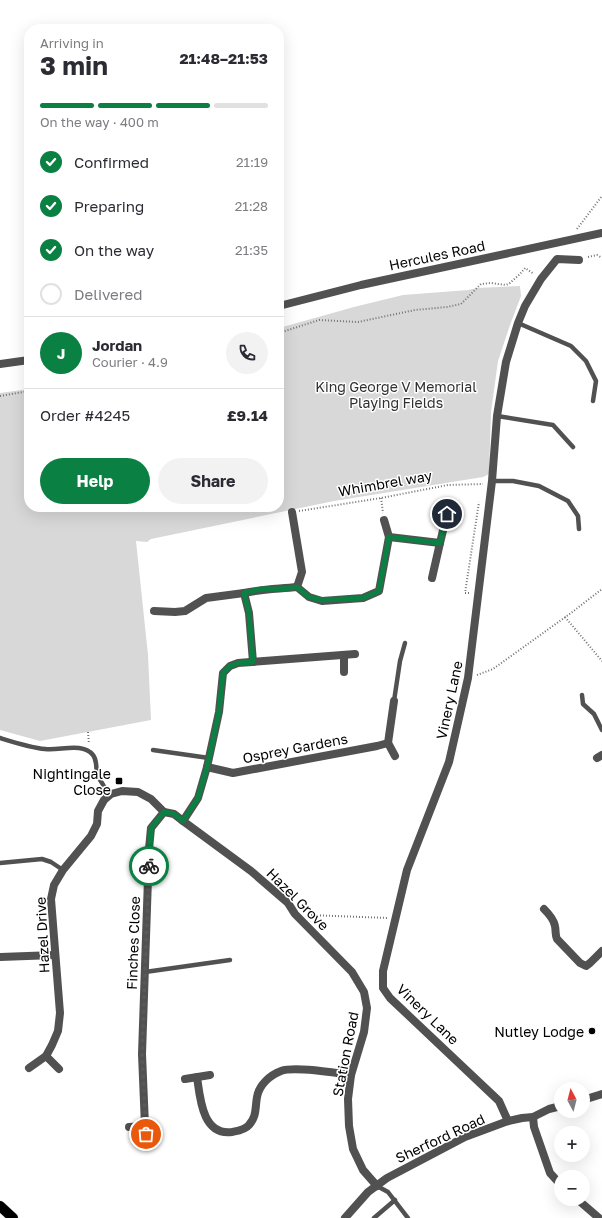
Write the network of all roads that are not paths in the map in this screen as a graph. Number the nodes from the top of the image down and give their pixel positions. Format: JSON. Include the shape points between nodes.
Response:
{"nodes":[{"id":1,"x":602,"y":232,"type":"edge"},
{"id":2,"x":579,"y":260,"type":"road end"},
{"id":3,"x":284,"y":305,"type":"edge"},
{"id":4,"x":518,"y":323,"type":"junction"},
{"id":5,"x":24,"y":361,"type":"edge"},
{"id":6,"x":0,"y":364,"type":"edge"},
{"id":7,"x":593,"y":401,"type":"dead end"},
{"id":8,"x":497,"y":416,"type":"junction"},
{"id":9,"x":573,"y":447,"type":"dead end"},
{"id":10,"x":492,"y":482,"type":"junction"},
{"id":11,"x":292,"y":512,"type":"road end"},
{"id":12,"x":447,"y":514,"type":"dead end"},
{"id":13,"x":384,"y":520,"type":"road end"},
{"id":14,"x":579,"y":529,"type":"dead end"},
{"id":15,"x":389,"y":537,"type":"junction"},
{"id":16,"x":440,"y":543,"type":"junction"},
{"id":17,"x":432,"y":578,"type":"dead end"},
{"id":18,"x":297,"y":587,"type":"junction"},
{"id":19,"x":244,"y":593,"type":"junction"},
{"id":20,"x":154,"y":612,"type":"dead end"},
{"id":21,"x":405,"y":643,"type":"dead end"},
{"id":22,"x":355,"y":654,"type":"dead end"},
{"id":23,"x":344,"y":655,"type":"junction"},
{"id":24,"x":253,"y":662,"type":"junction"},
{"id":25,"x":344,"y":672,"type":"dead end"},
{"id":26,"x":582,"y":695,"type":"dead end"},
{"id":27,"x":394,"y":700,"type":"joint"},
{"id":28,"x":602,"y":730,"type":"edge"},
{"id":29,"x":0,"y":738,"type":"edge"},
{"id":30,"x":388,"y":743,"type":"junction"},
{"id":31,"x":153,"y":750,"type":"dead end"},
{"id":32,"x":395,"y":756,"type":"dead end"},
{"id":33,"x":209,"y":758,"type":"junction"},
{"id":34,"x":207,"y":767,"type":"junction"},
{"id":35,"x":104,"y":800,"type":"junction"},
{"id":36,"x":164,"y":812,"type":"junction"},
{"id":37,"x":183,"y":821,"type":"junction"},
{"id":38,"x":0,"y":863,"type":"edge"},
{"id":39,"x":63,"y":870,"type":"junction"},
{"id":40,"x":544,"y":909,"type":"dead end"},
{"id":41,"x":602,"y":951,"type":"edge"},
{"id":42,"x":55,"y":955,"type":"junction"},
{"id":43,"x":0,"y":957,"type":"edge"},
{"id":44,"x":230,"y":960,"type":"dead end"},
{"id":45,"x":145,"y":972,"type":"junction"},
{"id":46,"x":364,"y":992,"type":"joint"},
{"id":47,"x":46,"y":1056,"type":"junction"},
{"id":48,"x":28,"y":1068,"type":"dead end"},
{"id":49,"x":59,"y":1069,"type":"dead end"},
{"id":50,"x":351,"y":1074,"type":"junction"},
{"id":51,"x":210,"y":1075,"type":"dead end"},
{"id":52,"x":197,"y":1077,"type":"junction"},
{"id":53,"x":185,"y":1079,"type":"dead end"},
{"id":54,"x":602,"y":1094,"type":"edge"},
{"id":55,"x":590,"y":1098,"type":"edge"},
{"id":56,"x":554,"y":1108,"type":"edge"},
{"id":57,"x":533,"y":1117,"type":"junction"},
{"id":58,"x":508,"y":1121,"type":"junction"},
{"id":59,"x":145,"y":1126,"type":"junction"},
{"id":60,"x":129,"y":1127,"type":"dead end"},
{"id":61,"x":147,"y":1143,"type":"dead end"},
{"id":62,"x":554,"y":1177,"type":"edge"},
{"id":63,"x":377,"y":1186,"type":"junction"},
{"id":64,"x":395,"y":1200,"type":"junction"},
{"id":65,"x":0,"y":1206,"type":"edge"},
{"id":66,"x":585,"y":1206,"type":"edge"},
{"id":67,"x":14,"y":1218,"type":"edge"},
{"id":68,"x":345,"y":1218,"type":"edge"},
{"id":69,"x":374,"y":1218,"type":"edge"},
{"id":70,"x":408,"y":1218,"type":"edge"},
{"id":71,"x":599,"y":1218,"type":"edge"}],
"edges":[{"from":1,"to":3,"type":"street","name":"Hercules Road","via":[[361,285]]},
{"from":2,"to":4,"type":"street","name":"Vinery Lane","via":[[557,259],[541,279]]},
{"from":4,"to":7,"type":"lane","via":[[571,346],[586,361],[596,381]]},
{"from":4,"to":8,"type":"street","name":"Vinery Lane","via":[[506,362]]},
{"from":5,"to":6,"type":"street"},
{"from":8,"to":9,"type":"lane","via":[[553,425]]},
{"from":8,"to":10,"type":"street","name":"Vinery Lane"},
{"from":10,"to":14,"type":"lane","via":[[512,481],[540,486],[568,501],[578,516]]},
{"from":10,"to":58,"type":"street","name":"Vinery Lane","via":[[468,678],[448,762],[407,870],[383,971],[383,988],[390,998],[499,1101]]},
{"from":11,"to":18,"type":"street","via":[[302,572]]},
{"from":12,"to":16,"type":"street"},
{"from":13,"to":15,"type":"street"},
{"from":15,"to":16,"type":"street"},
{"from":15,"to":18,"type":"street","via":[[379,591],[363,598],[322,600],[309,597]]},
{"from":16,"to":17,"type":"street"},
{"from":18,"to":19,"type":"street","via":[[261,589]]},
{"from":19,"to":20,"type":"street","via":[[206,598],[185,611]]},
{"from":19,"to":24,"type":"street","via":[[249,613]]},
{"from":21,"to":27,"type":"lane"},
{"from":22,"to":23,"type":"street"},
{"from":23,"to":24,"type":"street"},
{"from":23,"to":25,"type":"street"},
{"from":24,"to":33,"type":"street","via":[[238,663],[223,673],[219,712]]},
{"from":26,"to":28,"type":"lane","via":[[583,704],[594,714]]},
{"from":27,"to":30,"type":"street"},
{"from":29,"to":35,"type":"lane","via":[[45,749],[80,748],[90,753],[94,756],[98,775],[106,790]]},
{"from":30,"to":32,"type":"street"},
{"from":30,"to":34,"type":"street","name":"Osprey Gardens","via":[[233,773]]},
{"from":31,"to":33,"type":"lane"},
{"from":33,"to":34,"type":"street"},
{"from":34,"to":37,"type":"street","via":[[198,798]]},
{"from":35,"to":36,"type":"street","via":[[111,794],[122,791],[138,792],[151,799]]},
{"from":35,"to":39,"type":"street","name":"Hazel Drive","via":[[91,836]]},
{"from":36,"to":37,"type":"street","via":[[174,814]]},
{"from":36,"to":45,"type":"street","name":"Finches Close","via":[[151,828]]},
{"from":37,"to":46,"type":"street","name":"Hazel Grove","via":[[251,871],[288,903],[295,914],[352,972]]},
{"from":38,"to":39,"type":"lane","via":[[42,859]]},
{"from":39,"to":42,"type":"street","name":"Hazel Drive","via":[[54,885],[51,900]]},
{"from":40,"to":41,"type":"street","via":[[553,920],[557,940],[580,963],[586,966]]},
{"from":42,"to":43,"type":"street"},
{"from":42,"to":47,"type":"street","name":"Hazel Drive","via":[[60,1013],[58,1031]]},
{"from":44,"to":45,"type":"lane"},
{"from":45,"to":59,"type":"street","name":"Finches Close","via":[[142,1054]]},
{"from":46,"to":50,"type":"street","name":"Station Road","via":[[367,1008],[364,1032]]},
{"from":47,"to":48,"type":"street"},
{"from":47,"to":49,"type":"street"},
{"from":50,"to":52,"type":"street","via":[[294,1069],[281,1071],[264,1082],[258,1091],[254,1117],[248,1127],[228,1132],[212,1126],[204,1116]]},
{"from":50,"to":63,"type":"street","name":"Station Road","via":[[348,1099],[353,1149],[363,1170]]},
{"from":51,"to":52,"type":"street"},
{"from":52,"to":53,"type":"street"},
{"from":54,"to":55,"type":"street"},
{"from":56,"to":57,"type":"street","name":"Sherford Road"},
{"from":57,"to":58,"type":"street","name":"Sherford Road"},
{"from":57,"to":62,"type":"street","via":[[550,1173]]},
{"from":58,"to":63,"type":"street","name":"Sherford Road","via":[[465,1137],[387,1178]]},
{"from":59,"to":60,"type":"street"},
{"from":59,"to":61,"type":"street","name":"Finches Close"},
{"from":63,"to":64,"type":"lane","via":[[388,1192]]},
{"from":63,"to":68,"type":"street","name":"Sherford Road","via":[[368,1192]]},
{"from":64,"to":69,"type":"lane"},
{"from":64,"to":70,"type":"lane"},
{"from":65,"to":67,"type":"main road"},
{"from":66,"to":71,"type":"street"}]}
